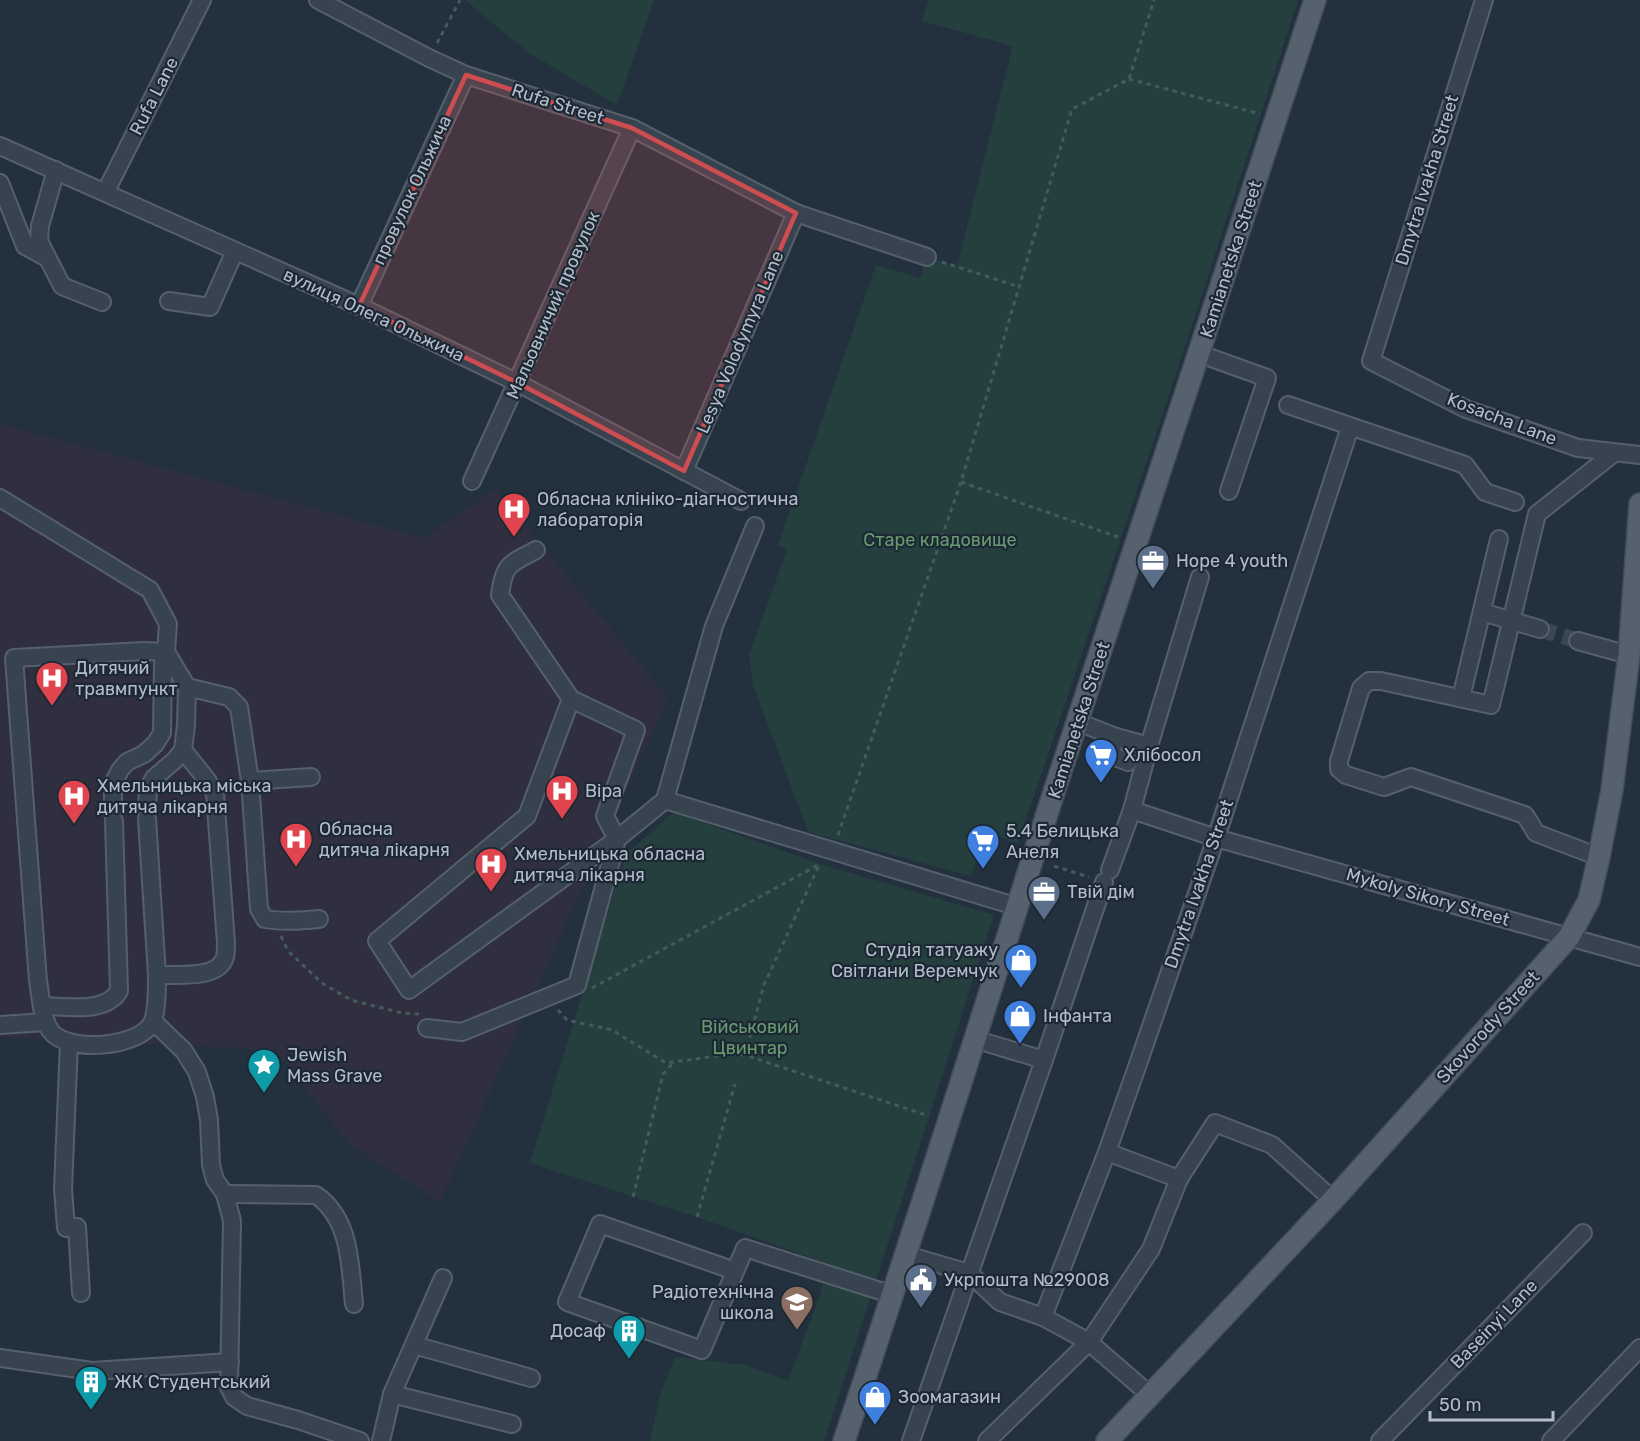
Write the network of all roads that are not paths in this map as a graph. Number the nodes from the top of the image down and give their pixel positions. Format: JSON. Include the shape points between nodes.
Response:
{"nodes":[{"id":1,"x":202,"y":0,"type":"edge"},
{"id":2,"x":318,"y":0,"type":"edge"},
{"id":3,"x":1315,"y":0,"type":"edge"},
{"id":4,"x":1484,"y":0,"type":"edge"},
{"id":5,"x":466,"y":75,"type":"junction"},
{"id":6,"x":633,"y":128,"type":"junction"},
{"id":7,"x":0,"y":146,"type":"edge"},
{"id":8,"x":56,"y":171,"type":"junction"},
{"id":9,"x":0,"y":183,"type":"edge"},
{"id":10,"x":106,"y":192,"type":"junction"},
{"id":11,"x":796,"y":213,"type":"junction"},
{"id":12,"x":235,"y":251,"type":"junction"},
{"id":13,"x":927,"y":257,"type":"road end"},
{"id":14,"x":47,"y":258,"type":"junction"},
{"id":15,"x":169,"y":301,"type":"dead end"},
{"id":16,"x":102,"y":302,"type":"dead end"},
{"id":17,"x":358,"y":306,"type":"junction"},
{"id":18,"x":1200,"y":354,"type":"junction"},
{"id":19,"x":1371,"y":361,"type":"joint"},
{"id":20,"x":518,"y":383,"type":"junction"},
{"id":21,"x":1288,"y":405,"type":"dead end"},
{"id":22,"x":1350,"y":428,"type":"junction"},
{"id":23,"x":1614,"y":453,"type":"junction"},
{"id":24,"x":1640,"y":455,"type":"edge"},
{"id":25,"x":684,"y":471,"type":"junction"},
{"id":26,"x":472,"y":481,"type":"dead end"},
{"id":27,"x":1229,"y":491,"type":"dead end"},
{"id":28,"x":0,"y":498,"type":"edge"},
{"id":29,"x":741,"y":501,"type":"dead end"},
{"id":30,"x":1515,"y":502,"type":"dead end"},
{"id":31,"x":1640,"y":504,"type":"edge"},
{"id":32,"x":755,"y":526,"type":"dead end"},
{"id":33,"x":1499,"y":539,"type":"dead end"},
{"id":34,"x":536,"y":550,"type":"dead end"},
{"id":35,"x":1200,"y":577,"type":"dead end"},
{"id":36,"x":1636,"y":610,"type":"edge"},
{"id":37,"x":1482,"y":612,"type":"junction"},
{"id":38,"x":1512,"y":620,"type":"junction"},
{"id":39,"x":1540,"y":629,"type":"tunnel mouth"},
{"id":40,"x":1578,"y":641,"type":"tunnel mouth"},
{"id":41,"x":166,"y":652,"type":"junction"},
{"id":42,"x":1629,"y":656,"type":"junction"},
{"id":43,"x":187,"y":687,"type":"junction"},
{"id":44,"x":1461,"y":698,"type":"junction"},
{"id":45,"x":571,"y":699,"type":"junction"},
{"id":46,"x":1078,"y":722,"type":"junction"},
{"id":47,"x":1116,"y":737,"type":"junction"},
{"id":48,"x":1149,"y":746,"type":"junction"},
{"id":49,"x":179,"y":755,"type":"junction"},
{"id":50,"x":1128,"y":762,"type":"dead end"},
{"id":51,"x":311,"y":777,"type":"dead end"},
{"id":52,"x":250,"y":781,"type":"junction"},
{"id":53,"x":665,"y":800,"type":"junction"},
{"id":54,"x":1132,"y":810,"type":"junction"},
{"id":55,"x":1216,"y":838,"type":"junction"},
{"id":56,"x":617,"y":839,"type":"junction"},
{"id":57,"x":1599,"y":857,"type":"junction"},
{"id":58,"x":1018,"y":907,"type":"junction"},
{"id":59,"x":319,"y":919,"type":"dead end"},
{"id":60,"x":1569,"y":937,"type":"junction"},
{"id":61,"x":1640,"y":957,"type":"edge"},
{"id":62,"x":157,"y":975,"type":"junction"},
{"id":63,"x":44,"y":1014,"type":"junction"},
{"id":64,"x":153,"y":1021,"type":"junction"},
{"id":65,"x":424,"y":1021,"type":"road end"},
{"id":66,"x":0,"y":1025,"type":"edge"},
{"id":67,"x":974,"y":1040,"type":"junction"},
{"id":68,"x":69,"y":1042,"type":"junction"},
{"id":69,"x":1044,"y":1060,"type":"junction"},
{"id":70,"x":1107,"y":1152,"type":"junction"},
{"id":71,"x":1179,"y":1179,"type":"junction"},
{"id":72,"x":225,"y":1194,"type":"junction"},
{"id":73,"x":1333,"y":1200,"type":"junction"},
{"id":74,"x":1582,"y":1233,"type":"dead end"},
{"id":75,"x":907,"y":1256,"type":"junction"},
{"id":76,"x":735,"y":1271,"type":"junction"},
{"id":77,"x":969,"y":1273,"type":"junction"},
{"id":78,"x":443,"y":1278,"type":"dead end"},
{"id":79,"x":81,"y":1293,"type":"dead end"},
{"id":80,"x":893,"y":1295,"type":"junction"},
{"id":81,"x":354,"y":1304,"type":"dead end"},
{"id":82,"x":1043,"y":1317,"type":"junction"},
{"id":83,"x":1089,"y":1342,"type":"junction"},
{"id":84,"x":414,"y":1344,"type":"junction"},
{"id":85,"x":1640,"y":1348,"type":"edge"},
{"id":86,"x":0,"y":1358,"type":"edge"},
{"id":87,"x":230,"y":1362,"type":"junction"},
{"id":88,"x":531,"y":1378,"type":"dead end"},
{"id":89,"x":392,"y":1394,"type":"junction"},
{"id":90,"x":1150,"y":1395,"type":"junction"},
{"id":91,"x":512,"y":1424,"type":"dead end"},
{"id":92,"x":360,"y":1441,"type":"edge"},
{"id":93,"x":381,"y":1441,"type":"edge"},
{"id":94,"x":844,"y":1441,"type":"edge"},
{"id":95,"x":911,"y":1441,"type":"edge"},
{"id":96,"x":987,"y":1441,"type":"edge"},
{"id":97,"x":1107,"y":1441,"type":"edge"},
{"id":98,"x":1380,"y":1441,"type":"edge"},
{"id":99,"x":1551,"y":1441,"type":"edge"}],
"edges":[{"from":1,"to":10,"type":"street","name":"Rufa Lane"},
{"from":2,"to":5,"type":"street","name":"Rufa Street"},
{"from":3,"to":18,"type":"main road","name":"Kamianetska Street"},
{"from":4,"to":19,"type":"street","name":"Dmytra Ivakha Street"},
{"from":5,"to":6,"type":"street","name":"Rufa Street"},
{"from":5,"to":17,"type":"street","name":"провулок Ольжича"},
{"from":6,"to":11,"type":"street","name":"Rufa Street"},
{"from":6,"to":20,"type":"street","name":"Мальовничий провулок"},
{"from":7,"to":8,"type":"street","name":"вулиця Олега Ольжича"},
{"from":8,"to":10,"type":"street","name":"вулиця Олега Ольжича"},
{"from":8,"to":14,"type":"street","via":[[40,226],[39,241]]},
{"from":9,"to":14,"type":"street","via":[[25,246]]},
{"from":10,"to":12,"type":"street","name":"вулиця Олега Ольжича"},
{"from":11,"to":13,"type":"street","name":"Rufa Street"},
{"from":11,"to":25,"type":"street","name":"Lesya Volodymyra Lane"},
{"from":12,"to":15,"type":"street","via":[[210,307]]},
{"from":12,"to":17,"type":"street","name":"вулиця Олега Ольжича"},
{"from":14,"to":16,"type":"street","via":[[62,286]]},
{"from":17,"to":20,"type":"street","name":"вулиця Олега Ольжича"},
{"from":18,"to":27,"type":"street","via":[[1267,378]]},
{"from":18,"to":46,"type":"main road","name":"Kamianetska Street"},
{"from":19,"to":23,"type":"street","name":"Kosacha Lane","via":[[1466,409],[1578,448]]},
{"from":20,"to":25,"type":"street","name":"вулиця Олега Ольжича"},
{"from":20,"to":26,"type":"street","name":"Мальовничий провулок"},
{"from":21,"to":22,"type":"street"},
{"from":22,"to":30,"type":"street","via":[[1465,465],[1485,492]]},
{"from":22,"to":55,"type":"street","name":"Dmytra Ivakha Street"},
{"from":23,"to":24,"type":"street","name":"Kosacha Lane"},
{"from":23,"to":38,"type":"street","via":[[1537,513]]},
{"from":25,"to":29,"type":"street","name":"вулиця Олега Ольжича"},
{"from":28,"to":41,"type":"street","via":[[150,590],[168,624]]},
{"from":31,"to":36,"type":"main road","name":"Skovorody Street"},
{"from":32,"to":53,"type":"street","via":[[714,626]]},
{"from":33,"to":37,"type":"street"},
{"from":34,"to":45,"type":"street","via":[[508,565],[500,595]]},
{"from":35,"to":48,"type":"street"},
{"from":36,"to":42,"type":"main road","name":"Skovorody Street"},
{"from":37,"to":38,"type":"street"},
{"from":37,"to":44,"type":"street"},
{"from":38,"to":39,"type":"street"},
{"from":38,"to":44,"type":"street","via":[[1491,705]]},
{"from":40,"to":42,"type":"street"},
{"from":41,"to":43,"type":"street"},
{"from":41,"to":63,"type":"street","via":[[162,664],[162,733],[155,744],[127,762],[113,784],[119,991],[108,1003]]},
{"from":41,"to":63,"type":"street","via":[[14,658],[38,981]]},
{"from":42,"to":57,"type":"main road","name":"Skovorody Street"},
{"from":43,"to":49,"type":"street","via":[[186,725]]},
{"from":43,"to":52,"type":"street","via":[[230,697],[239,707]]},
{"from":44,"to":57,"type":"street","via":[[1369,681],[1361,688],[1339,769],[1346,776],[1384,787],[1411,777],[1525,815],[1536,834]]},
{"from":45,"to":56,"type":"street","via":[[636,730],[604,816]]},
{"from":45,"to":56,"type":"street","via":[[527,816],[374,937],[409,990]]},
{"from":46,"to":47,"type":"street"},
{"from":46,"to":58,"type":"main road","name":"Kamianetska Street"},
{"from":47,"to":48,"type":"street"},
{"from":47,"to":50,"type":"street","via":[[1110,755]]},
{"from":48,"to":54,"type":"street"},
{"from":49,"to":62,"type":"street","via":[[162,769],[148,789]]},
{"from":49,"to":62,"type":"street","via":[[196,768],[215,793],[225,958],[217,969],[208,972]]},
{"from":51,"to":52,"type":"street"},
{"from":52,"to":59,"type":"street","via":[[258,909],[265,919]]},
{"from":53,"to":56,"type":"street"},
{"from":53,"to":58,"type":"street","via":[[825,857]]},
{"from":54,"to":55,"type":"street","name":"Mykoly Sikory Street"},
{"from":54,"to":69,"type":"street"},
{"from":55,"to":60,"type":"street","name":"Mykoly Sikory Street"},
{"from":55,"to":70,"type":"street","name":"Dmytra Ivakha Street"},
{"from":56,"to":65,"type":"street","via":[[577,985],[462,1032]]},
{"from":57,"to":60,"type":"main road","name":"Skovorody Street","via":[[1589,900]]},
{"from":58,"to":67,"type":"main road","name":"Kamianetska Street"},
{"from":60,"to":61,"type":"street","name":"Mykoly Sikory Street"},
{"from":60,"to":73,"type":"main road","name":"Skovorody Street"},
{"from":62,"to":64,"type":"street"},
{"from":63,"to":66,"type":"street"},
{"from":63,"to":68,"type":"street","via":[[50,1032]]},
{"from":64,"to":68,"type":"street","via":[[134,1036],[113,1044]]},
{"from":64,"to":72,"type":"street","via":[[184,1051],[197,1072],[207,1109],[211,1165]]},
{"from":67,"to":69,"type":"street"},
{"from":67,"to":75,"type":"main road","name":"Kamianetska Street"},
{"from":68,"to":79,"type":"street","via":[[63,1189],[66,1228],[77,1227]]},
{"from":69,"to":77,"type":"street"},
{"from":70,"to":71,"type":"street"},
{"from":70,"to":82,"type":"street","name":"Dmytra Ivakha Street"},
{"from":71,"to":73,"type":"street","via":[[1215,1123],[1272,1145]]},
{"from":71,"to":83,"type":"street","via":[[1151,1250]]},
{"from":72,"to":81,"type":"street","via":[[316,1195],[327,1203],[343,1230]]},
{"from":72,"to":87,"type":"street","via":[[232,1221]]},
{"from":73,"to":90,"type":"main road","name":"Skovorody Street"},
{"from":74,"to":98,"type":"street","name":"Baseinyi Lane"},
{"from":75,"to":77,"type":"street"},
{"from":75,"to":80,"type":"main road","name":"Kamianetska Street"},
{"from":76,"to":76,"type":"street","via":[[702,1350],[567,1302],[600,1224]]},
{"from":76,"to":80,"type":"street","via":[[745,1248]]},
{"from":77,"to":82,"type":"street","via":[[1000,1302]]},
{"from":77,"to":95,"type":"street"},
{"from":78,"to":84,"type":"street"},
{"from":80,"to":94,"type":"main road","name":"Kamianetska Street"},
{"from":82,"to":83,"type":"street"},
{"from":83,"to":90,"type":"street"},
{"from":83,"to":96,"type":"street"},
{"from":84,"to":88,"type":"street"},
{"from":84,"to":89,"type":"street"},
{"from":85,"to":99,"type":"street"},
{"from":86,"to":87,"type":"street","via":[[92,1371]]},
{"from":87,"to":92,"type":"street","via":[[229,1387],[234,1397],[247,1406]]},
{"from":89,"to":91,"type":"street"},
{"from":89,"to":93,"type":"street"},
{"from":90,"to":97,"type":"main road","name":"Skovorody Street"}]}
